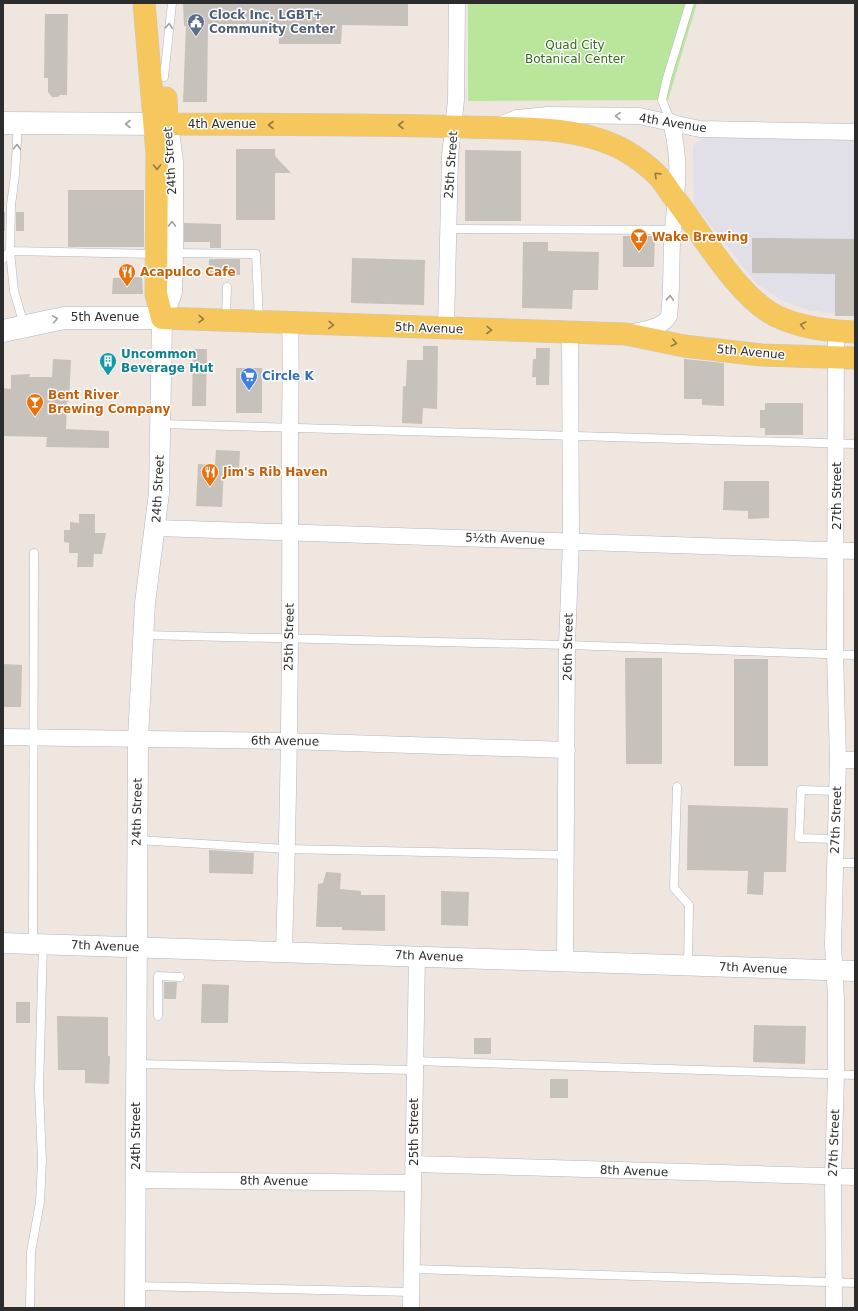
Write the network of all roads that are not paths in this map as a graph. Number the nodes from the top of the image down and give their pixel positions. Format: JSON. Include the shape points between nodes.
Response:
{"nodes":[{"id":1,"x":144,"y":3,"type":"edge"},
{"id":2,"x":159,"y":3,"type":"edge"},
{"id":3,"x":172,"y":3,"type":"edge"},
{"id":4,"x":456,"y":3,"type":"edge"},
{"id":5,"x":690,"y":3,"type":"edge"},
{"id":6,"x":164,"y":77,"type":"junction"},
{"id":7,"x":671,"y":122,"type":"junction"},
{"id":8,"x":11,"y":123,"type":"edge"},
{"id":9,"x":161,"y":124,"type":"junction"},
{"id":10,"x":447,"y":126,"type":"junction"},
{"id":11,"x":492,"y":127,"type":"junction"},
{"id":12,"x":855,"y":132,"type":"edge"},
{"id":13,"x":677,"y":202,"type":"junction"},
{"id":14,"x":448,"y":229,"type":"junction"},
{"id":15,"x":674,"y":230,"type":"junction"},
{"id":16,"x":10,"y":251,"type":"junction"},
{"id":17,"x":164,"y":253,"type":"junction"},
{"id":18,"x":3,"y":260,"type":"edge"},
{"id":19,"x":227,"y":287,"type":"dead end"},
{"id":20,"x":162,"y":318,"type":"junction"},
{"id":21,"x":226,"y":321,"type":"junction"},
{"id":22,"x":259,"y":322,"type":"junction"},
{"id":23,"x":290,"y":323,"type":"junction"},
{"id":24,"x":24,"y":326,"type":"junction"},
{"id":25,"x":446,"y":328,"type":"junction"},
{"id":26,"x":3,"y":331,"type":"edge"},
{"id":27,"x":570,"y":332,"type":"junction"},
{"id":28,"x":846,"y":332,"type":"edge"},
{"id":29,"x":626,"y":334,"type":"junction"},
{"id":30,"x":845,"y":358,"type":"edge"},
{"id":31,"x":160,"y":424,"type":"junction"},
{"id":32,"x":289,"y":427,"type":"junction"},
{"id":33,"x":570,"y":437,"type":"junction"},
{"id":34,"x":837,"y":444,"type":"junction"},
{"id":35,"x":855,"y":444,"type":"edge"},
{"id":36,"x":156,"y":528,"type":"junction"},
{"id":37,"x":290,"y":533,"type":"junction"},
{"id":38,"x":571,"y":541,"type":"junction"},
{"id":39,"x":836,"y":550,"type":"junction"},
{"id":40,"x":855,"y":551,"type":"edge"},
{"id":41,"x":34,"y":553,"type":"dead end"},
{"id":42,"x":143,"y":635,"type":"junction"},
{"id":43,"x":289,"y":638,"type":"junction"},
{"id":44,"x":567,"y":645,"type":"junction"},
{"id":45,"x":835,"y":654,"type":"junction"},
{"id":46,"x":855,"y":655,"type":"edge"},
{"id":47,"x":3,"y":736,"type":"edge"},
{"id":48,"x":35,"y":737,"type":"junction"},
{"id":49,"x":138,"y":739,"type":"junction"},
{"id":50,"x":288,"y":741,"type":"junction"},
{"id":51,"x":567,"y":750,"type":"junction"},
{"id":52,"x":838,"y":760,"type":"junction"},
{"id":53,"x":855,"y":760,"type":"edge"},
{"id":54,"x":677,"y":787,"type":"dead end"},
{"id":55,"x":837,"y":791,"type":"junction"},
{"id":56,"x":836,"y":839,"type":"junction"},
{"id":57,"x":137,"y":840,"type":"junction"},
{"id":58,"x":286,"y":849,"type":"junction"},
{"id":59,"x":566,"y":855,"type":"junction"},
{"id":60,"x":835,"y":863,"type":"junction"},
{"id":61,"x":855,"y":863,"type":"edge"},
{"id":62,"x":3,"y":943,"type":"edge"},
{"id":63,"x":38,"y":944,"type":"junction"},
{"id":64,"x":136,"y":947,"type":"junction"},
{"id":65,"x":284,"y":951,"type":"junction"},
{"id":66,"x":417,"y":955,"type":"junction"},
{"id":67,"x":564,"y":962,"type":"junction"},
{"id":68,"x":688,"y":966,"type":"junction"},
{"id":69,"x":835,"y":970,"type":"junction"},
{"id":70,"x":855,"y":970,"type":"edge"},
{"id":71,"x":180,"y":977,"type":"dead end"},
{"id":72,"x":158,"y":1016,"type":"dead end"},
{"id":73,"x":136,"y":1064,"type":"junction"},
{"id":74,"x":414,"y":1066,"type":"junction"},
{"id":75,"x":836,"y":1075,"type":"junction"},
{"id":76,"x":855,"y":1075,"type":"edge"},
{"id":77,"x":413,"y":1164,"type":"junction"},
{"id":78,"x":833,"y":1176,"type":"junction"},
{"id":79,"x":855,"y":1177,"type":"edge"},
{"id":80,"x":136,"y":1180,"type":"junction"},
{"id":81,"x":413,"y":1183,"type":"junction"},
{"id":82,"x":413,"y":1269,"type":"junction"},
{"id":83,"x":834,"y":1283,"type":"junction"},
{"id":84,"x":855,"y":1283,"type":"edge"},
{"id":85,"x":135,"y":1286,"type":"junction"},
{"id":86,"x":412,"y":1300,"type":"edge"},
{"id":87,"x":30,"y":1308,"type":"edge"},
{"id":88,"x":135,"y":1308,"type":"edge"},
{"id":89,"x":834,"y":1308,"type":"edge"}],
"edges":[{"from":1,"to":9,"type":"main road","name":"24th Street"},
{"from":2,"to":6,"type":"main road","name":"24th Street"},
{"from":6,"to":3,"type":"lane","one_way":true},
{"from":4,"to":10,"type":"street","name":"25th Street","via":[[456,100]]},
{"from":5,"to":7,"type":"lane","via":[[662,100]]},
{"from":6,"to":9,"type":"main road","name":"24th Street"},
{"from":7,"to":11,"type":"street","name":"4th Avenue","one_way":true,"via":[[639,116],[548,115],[518,118]]},
{"from":7,"to":12,"type":"street","name":"4th Avenue","via":[[700,129]]},
{"from":7,"to":13,"type":"street","via":[[677,145]]},
{"from":9,"to":8,"type":"main road","name":"4th Avenue","one_way":true},
{"from":16,"to":8,"type":"lane","one_way":true,"via":[[15,170]]},
{"from":10,"to":9,"type":"main road","name":"4th Avenue","one_way":true},
{"from":9,"to":17,"type":"main road","name":"24th Street","via":[[173,174]]},
{"from":10,"to":11,"type":"main road"},
{"from":10,"to":14,"type":"street","name":"25th Street","via":[[450,156]]},
{"from":13,"to":11,"type":"main road","one_way":true,"via":[[660,178],[618,147],[570,131]]},
{"from":13,"to":15,"type":"street"},
{"from":28,"to":13,"type":"main road","one_way":true,"via":[[796,324],[775,315],[753,300],[736,282]]},
{"from":14,"to":15,"type":"lane"},
{"from":14,"to":25,"type":"street","name":"25th Street"},
{"from":29,"to":15,"type":"street","one_way":true,"via":[[667,321]]},
{"from":16,"to":17,"type":"lane"},
{"from":16,"to":18,"type":"lane"},
{"from":16,"to":24,"type":"lane","via":[[14,291]]},
{"from":17,"to":20,"type":"main road","name":"24th Street","via":[[156,294]]},
{"from":17,"to":22,"type":"lane","via":[[256,254]]},
{"from":19,"to":21,"type":"lane"},
{"from":20,"to":21,"type":"main road","name":"5th Avenue","one_way":true},
{"from":24,"to":20,"type":"main road","name":"5th Avenue","one_way":true,"via":[[64,318]]},
{"from":20,"to":31,"type":"street","name":"24th Street"},
{"from":21,"to":22,"type":"main road","name":"5th Avenue"},
{"from":22,"to":23,"type":"main road","name":"5th Avenue"},
{"from":23,"to":25,"type":"main road","name":"5th Avenue","one_way":true},
{"from":23,"to":32,"type":"street","name":"25th Street","via":[[292,362]]},
{"from":24,"to":26,"type":"main road","name":"5th Avenue"},
{"from":25,"to":27,"type":"main road","name":"5th Avenue","one_way":true},
{"from":27,"to":29,"type":"main road","name":"5th Avenue"},
{"from":27,"to":33,"type":"street","name":"26th Street"},
{"from":28,"to":30,"type":"street","name":"27th Street"},
{"from":29,"to":30,"type":"main road","name":"5th Avenue","one_way":true,"via":[[684,346],[761,355]]},
{"from":30,"to":34,"type":"street","name":"27th Street"},
{"from":31,"to":32,"type":"lane"},
{"from":31,"to":36,"type":"street","name":"24th Street"},
{"from":32,"to":33,"type":"lane"},
{"from":32,"to":37,"type":"street","name":"25th Street"},
{"from":33,"to":34,"type":"lane"},
{"from":33,"to":38,"type":"street","name":"26th Street"},
{"from":34,"to":35,"type":"lane"},
{"from":34,"to":39,"type":"street","name":"27th Street"},
{"from":36,"to":37,"type":"street","name":"5½th Avenue"},
{"from":36,"to":42,"type":"street","name":"24th Street"},
{"from":37,"to":38,"type":"street","name":"5½th Avenue"},
{"from":37,"to":43,"type":"street","name":"25th Street"},
{"from":38,"to":39,"type":"street","name":"5½th Avenue"},
{"from":38,"to":44,"type":"street","name":"26th Street"},
{"from":39,"to":40,"type":"street","name":"5½th Avenue"},
{"from":39,"to":45,"type":"street","name":"27th Street"},
{"from":41,"to":48,"type":"lane"},
{"from":42,"to":43,"type":"lane"},
{"from":42,"to":49,"type":"street","name":"24th Street"},
{"from":43,"to":44,"type":"lane"},
{"from":43,"to":50,"type":"street","name":"25th Street"},
{"from":44,"to":45,"type":"lane"},
{"from":44,"to":51,"type":"street","name":"26th Street"},
{"from":45,"to":46,"type":"lane"},
{"from":45,"to":52,"type":"street","name":"27th Street"},
{"from":47,"to":48,"type":"street","name":"6th Avenue"},
{"from":48,"to":49,"type":"street","name":"6th Avenue"},
{"from":48,"to":63,"type":"lane"},
{"from":49,"to":50,"type":"street","name":"6th Avenue"},
{"from":49,"to":57,"type":"street","name":"24th Street"},
{"from":50,"to":51,"type":"street","name":"6th Avenue"},
{"from":50,"to":58,"type":"street","name":"25th Street"},
{"from":51,"to":59,"type":"street","name":"26th Street"},
{"from":52,"to":53,"type":"street"},
{"from":52,"to":55,"type":"street","name":"27th Street"},
{"from":54,"to":68,"type":"lane","via":[[674,888],[689,905]]},
{"from":55,"to":56,"type":"street","name":"27th Street"},
{"from":55,"to":56,"type":"lane","via":[[801,790],[799,838]]},
{"from":56,"to":60,"type":"street","name":"27th Street"},
{"from":57,"to":58,"type":"lane"},
{"from":57,"to":64,"type":"street","name":"24th Street"},
{"from":58,"to":59,"type":"lane"},
{"from":58,"to":65,"type":"street","name":"25th Street"},
{"from":59,"to":67,"type":"street","name":"26th Street"},
{"from":60,"to":61,"type":"lane"},
{"from":60,"to":69,"type":"street","name":"27th Street"},
{"from":62,"to":63,"type":"street","name":"7th Avenue"},
{"from":63,"to":64,"type":"street","name":"7th Avenue"},
{"from":63,"to":87,"type":"lane","via":[[42,1169],[40,1202],[31,1252]]},
{"from":64,"to":65,"type":"street","name":"7th Avenue"},
{"from":64,"to":73,"type":"street","name":"24th Street"},
{"from":65,"to":66,"type":"street","name":"7th Avenue"},
{"from":66,"to":67,"type":"street","name":"7th Avenue"},
{"from":66,"to":74,"type":"street","name":"25th Street"},
{"from":67,"to":68,"type":"street","name":"7th Avenue"},
{"from":68,"to":69,"type":"street","name":"7th Avenue"},
{"from":69,"to":70,"type":"street","name":"7th Avenue"},
{"from":69,"to":75,"type":"street","name":"27th Street"},
{"from":71,"to":72,"type":"lane","via":[[158,976]]},
{"from":73,"to":74,"type":"lane"},
{"from":73,"to":80,"type":"street","name":"24th Street"},
{"from":74,"to":75,"type":"lane"},
{"from":74,"to":77,"type":"street","name":"25th Street"},
{"from":75,"to":76,"type":"lane"},
{"from":75,"to":78,"type":"street","name":"27th Street"},
{"from":77,"to":78,"type":"street","name":"8th Avenue"},
{"from":77,"to":81,"type":"street","name":"25th Street"},
{"from":78,"to":79,"type":"street","name":"8th Avenue"},
{"from":78,"to":83,"type":"street","name":"27th Street"},
{"from":80,"to":81,"type":"street","name":"8th Avenue"},
{"from":80,"to":85,"type":"street","name":"24th Street"},
{"from":81,"to":82,"type":"street","name":"25th Street"},
{"from":82,"to":83,"type":"lane"},
{"from":82,"to":86,"type":"street","name":"25th Street"},
{"from":83,"to":84,"type":"lane"},
{"from":83,"to":89,"type":"street","name":"27th Street"},
{"from":85,"to":86,"type":"lane"},
{"from":85,"to":88,"type":"street","name":"24th Street"}]}
